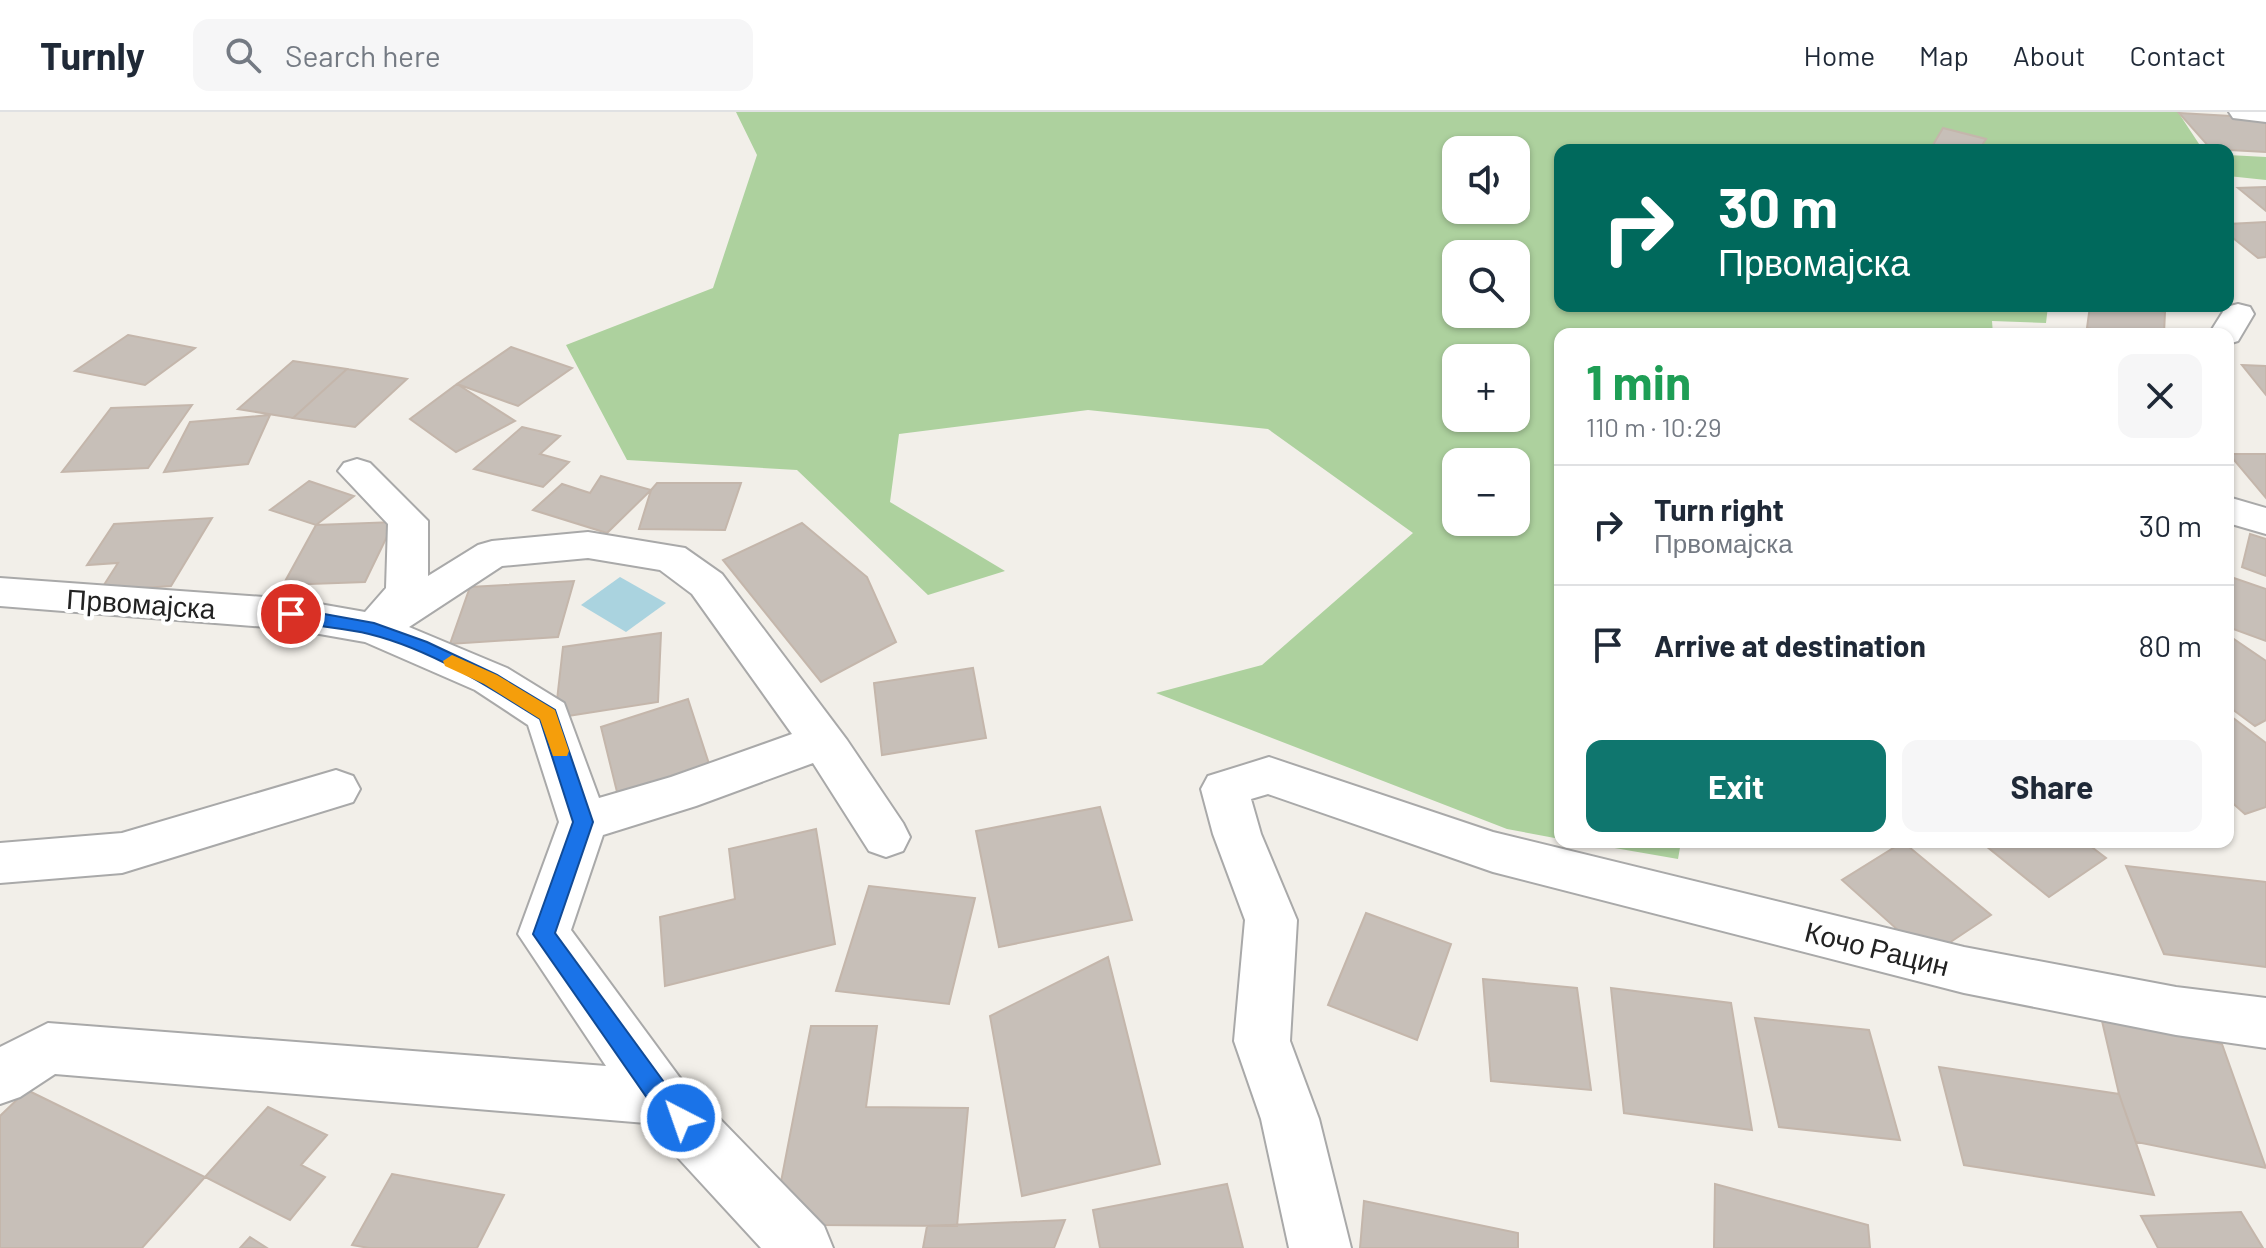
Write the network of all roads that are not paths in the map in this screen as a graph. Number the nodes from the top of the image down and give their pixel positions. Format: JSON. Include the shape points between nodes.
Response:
{"nodes":[{"id":1,"x":2242,"y":112,"type":"edge"},
{"id":2,"x":2266,"y":114,"type":"edge"},
{"id":3,"x":357,"y":471,"type":"dead end"},
{"id":4,"x":2234,"y":512,"type":"edge"},
{"id":5,"x":2266,"y":521,"type":"edge"},
{"id":6,"x":0,"y":592,"type":"edge"},
{"id":7,"x":374,"y":629,"type":"junction"},
{"id":8,"x":822,"y":741,"type":"junction"},
{"id":9,"x":336,"y":789,"type":"dead end"},
{"id":10,"x":583,"y":822,"type":"junction"},
{"id":11,"x":886,"y":837,"type":"dead end"},
{"id":12,"x":0,"y":863,"type":"edge"},
{"id":13,"x":2266,"y":1023,"type":"edge"},
{"id":14,"x":0,"y":1078,"type":"edge"},
{"id":15,"x":660,"y":1097,"type":"junction"},
{"id":16,"x":802,"y":1248,"type":"edge"},
{"id":17,"x":1320,"y":1248,"type":"edge"}],
"edges":[{"from":1,"to":2,"type":"street"},
{"from":3,"to":7,"type":"street","via":[[408,521],[407,592]]},
{"from":4,"to":5,"type":"street"},
{"from":6,"to":7,"type":"street","name":"Првомајска","via":[[291,614]]},
{"from":7,"to":8,"type":"street","via":[[492,554],[588,545],[671,558],[707,584]]},
{"from":7,"to":10,"type":"street","name":"Првомајска","via":[[491,679],[548,715]]},
{"from":8,"to":10,"type":"street"},
{"from":8,"to":11,"type":"street"},
{"from":9,"to":12,"type":"street","via":[[122,853]]},
{"from":10,"to":15,"type":"street","via":[[544,934]]},
{"from":13,"to":17,"type":"street","name":"Кочо Рацин","via":[[1964,970],[1493,852],[1269,775],[1225,789],[1271,920],[1262,1041],[1290,1119]]},
{"from":14,"to":15,"type":"street","via":[[48,1048]]},
{"from":15,"to":16,"type":"street"}]}
